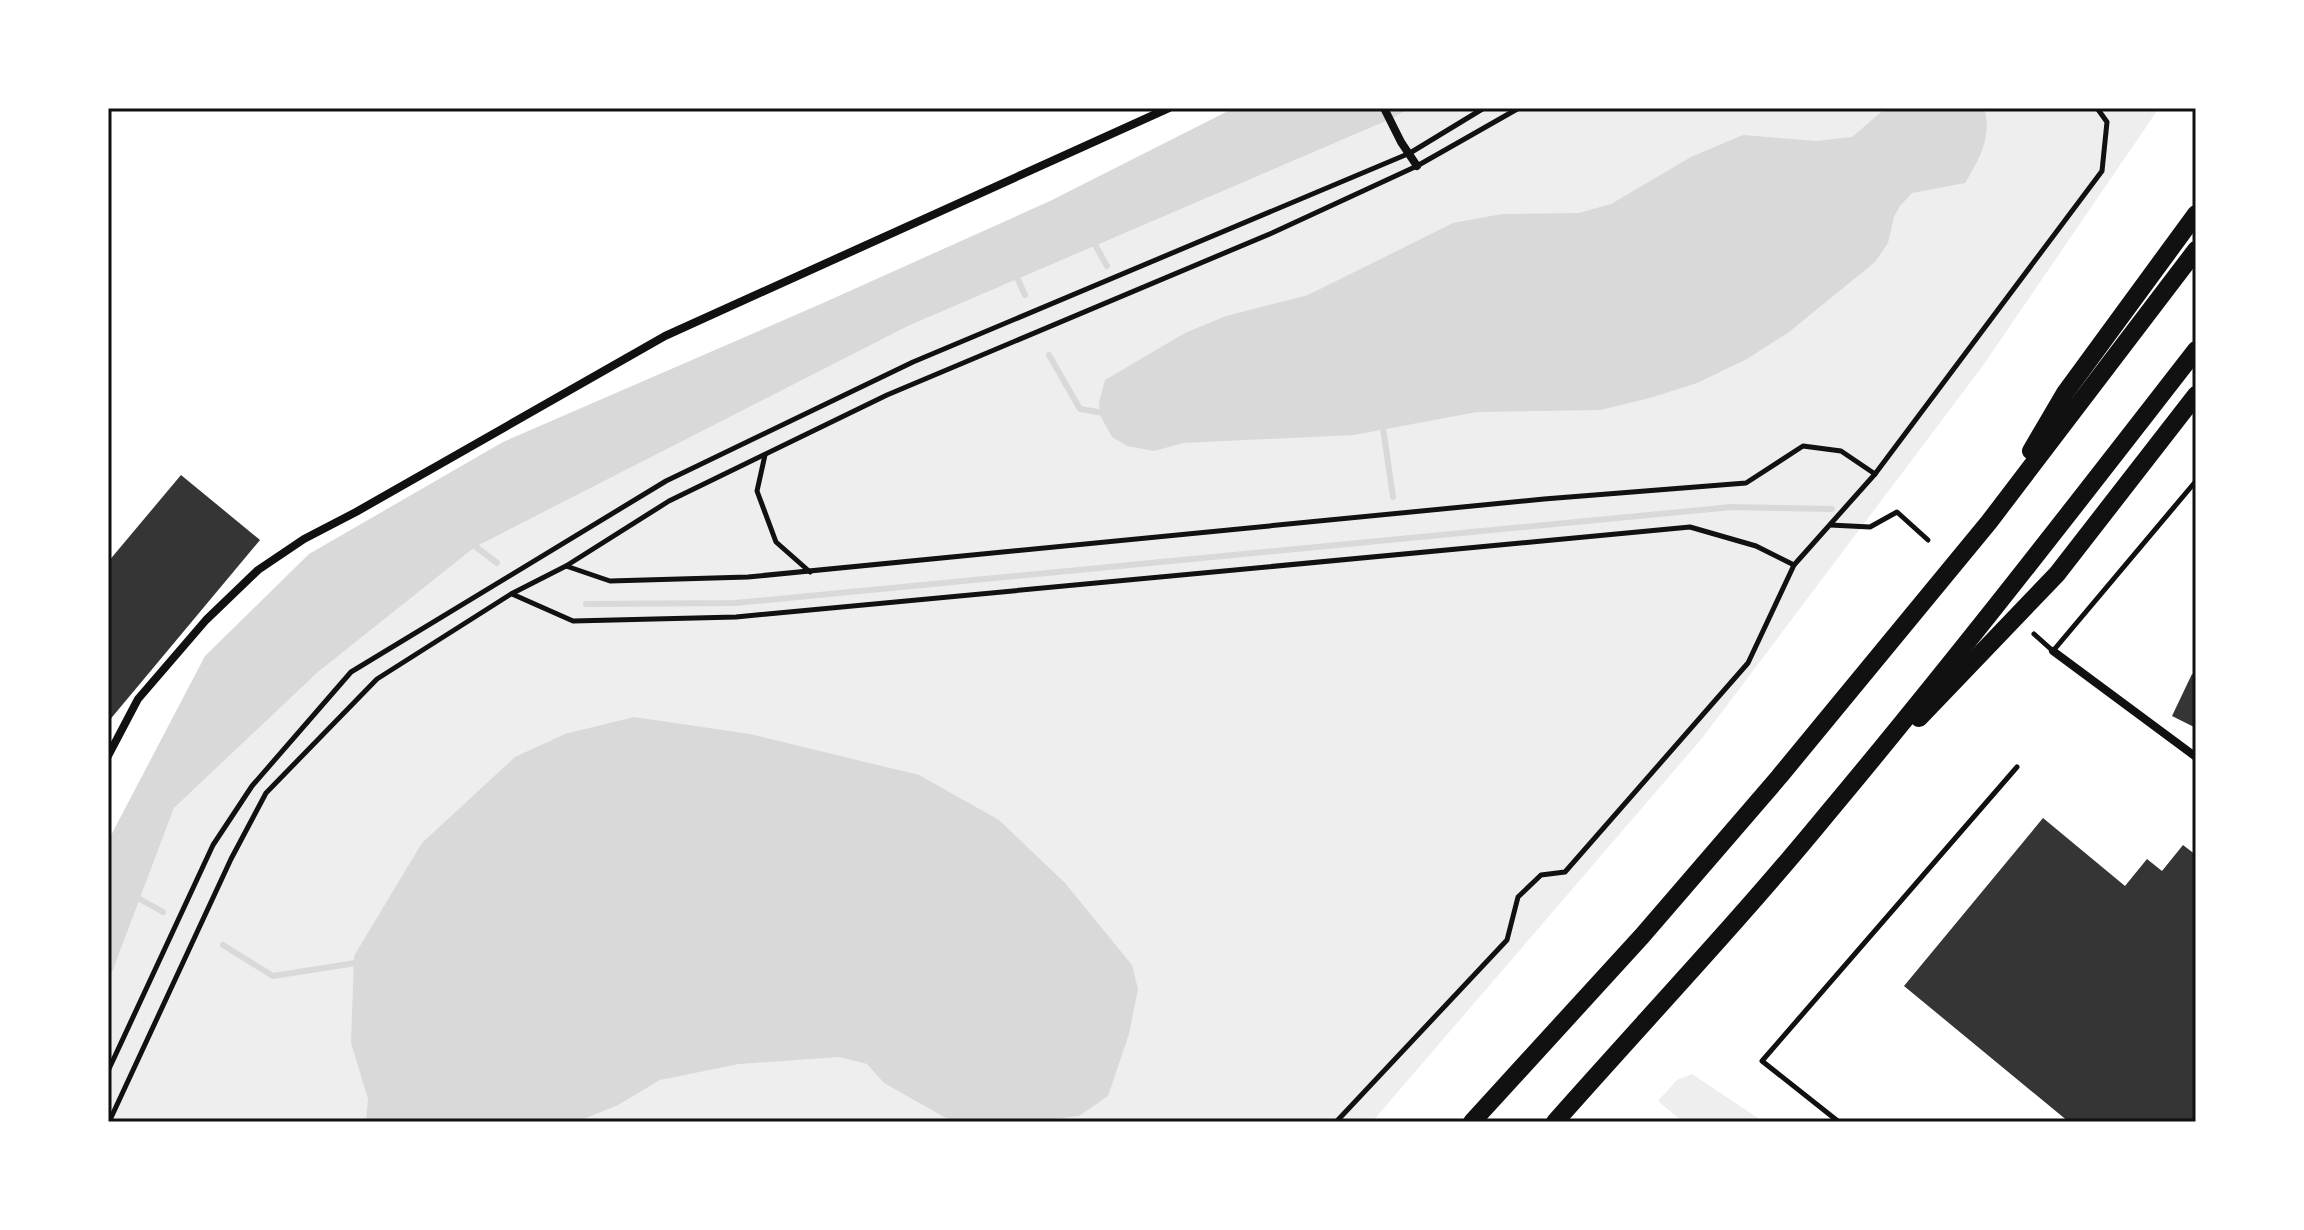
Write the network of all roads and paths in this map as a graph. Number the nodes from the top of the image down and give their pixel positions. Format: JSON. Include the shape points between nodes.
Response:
{"nodes":[{"id":1,"x":1169,"y":108,"type":"edge"},
{"id":2,"x":1384,"y":108,"type":"edge"},
{"id":3,"x":1484,"y":108,"type":"edge"},
{"id":4,"x":1519,"y":108,"type":"edge"},
{"id":5,"x":2097,"y":108,"type":"edge"},
{"id":6,"x":1410,"y":153,"type":"junction"},
{"id":7,"x":1417,"y":166,"type":"junction"},
{"id":8,"x":2196,"y":214,"type":"edge"},
{"id":9,"x":2196,"y":250,"type":"edge"},
{"id":10,"x":2196,"y":350,"type":"edge"},
{"id":11,"x":2196,"y":395,"type":"edge"},
{"id":12,"x":765,"y":454,"type":"junction"},
{"id":13,"x":1875,"y":474,"type":"junction"},
{"id":14,"x":2196,"y":481,"type":"edge"},
{"id":15,"x":1989,"y":522,"type":"junction"},
{"id":16,"x":1829,"y":525,"type":"junction"},
{"id":17,"x":1928,"y":540,"type":"dead end"},
{"id":18,"x":1794,"y":565,"type":"junction"},
{"id":19,"x":566,"y":566,"type":"junction"},
{"id":20,"x":810,"y":572,"type":"junction"},
{"id":21,"x":511,"y":594,"type":"junction"},
{"id":22,"x":2034,"y":634,"type":"dead end"},
{"id":23,"x":2053,"y":651,"type":"junction"},
{"id":24,"x":108,"y":756,"type":"edge"},
{"id":25,"x":2196,"y":757,"type":"edge"},
{"id":26,"x":2017,"y":767,"type":"dead end"},
{"id":27,"x":1826,"y":816,"type":"junction"},
{"id":28,"x":108,"y":1071,"type":"edge"},
{"id":29,"x":109,"y":1122,"type":"edge"},
{"id":30,"x":1336,"y":1122,"type":"edge"},
{"id":31,"x":1472,"y":1122,"type":"edge"},
{"id":32,"x":1555,"y":1122,"type":"edge"},
{"id":33,"x":1839,"y":1122,"type":"edge"}],
"edges":[{"from":1,"to":24,"type":"street","via":[[665,336],[304,539],[258,570],[206,620],[138,699]]},
{"from":2,"to":6,"type":"street"},
{"from":3,"to":6,"type":"lane"},
{"from":4,"to":7,"type":"lane"},
{"from":5,"to":13,"type":"lane","via":[[2107,122],[2102,171]]},
{"from":6,"to":7,"type":"street"},
{"from":6,"to":28,"type":"lane","via":[[913,362],[666,481],[351,672],[252,786],[213,845]]},
{"from":7,"to":12,"type":"lane","via":[[887,395]]},
{"from":8,"to":15,"type":"highway","via":[[2065,393]]},
{"from":9,"to":15,"type":"highway"},
{"from":10,"to":27,"type":"highway"},
{"from":11,"to":27,"type":"highway","via":[[2057,574]]},
{"from":12,"to":19,"type":"lane","via":[[669,501]]},
{"from":12,"to":20,"type":"lane","via":[[757,491],[776,542]]},
{"from":13,"to":16,"type":"lane"},
{"from":13,"to":20,"type":"lane","via":[[1841,451],[1803,446],[1746,483]]},
{"from":14,"to":23,"type":"lane"},
{"from":15,"to":31,"type":"highway","via":[[1662,913]]},
{"from":16,"to":17,"type":"lane","via":[[1870,527],[1897,512]]},
{"from":16,"to":18,"type":"lane"},
{"from":18,"to":21,"type":"lane","via":[[1756,546],[1690,527],[736,617],[573,621]]},
{"from":18,"to":30,"type":"lane","via":[[1748,663],[1565,872],[1541,875],[1518,897],[1507,940]]},
{"from":19,"to":20,"type":"lane","via":[[610,581]]},
{"from":19,"to":21,"type":"lane"},
{"from":21,"to":29,"type":"lane","via":[[377,679],[266,793]]},
{"from":22,"to":23,"type":"lane"},
{"from":23,"to":25,"type":"street"},
{"from":26,"to":33,"type":"lane","via":[[1762,1061]]},
{"from":27,"to":32,"type":"highway"}]}
